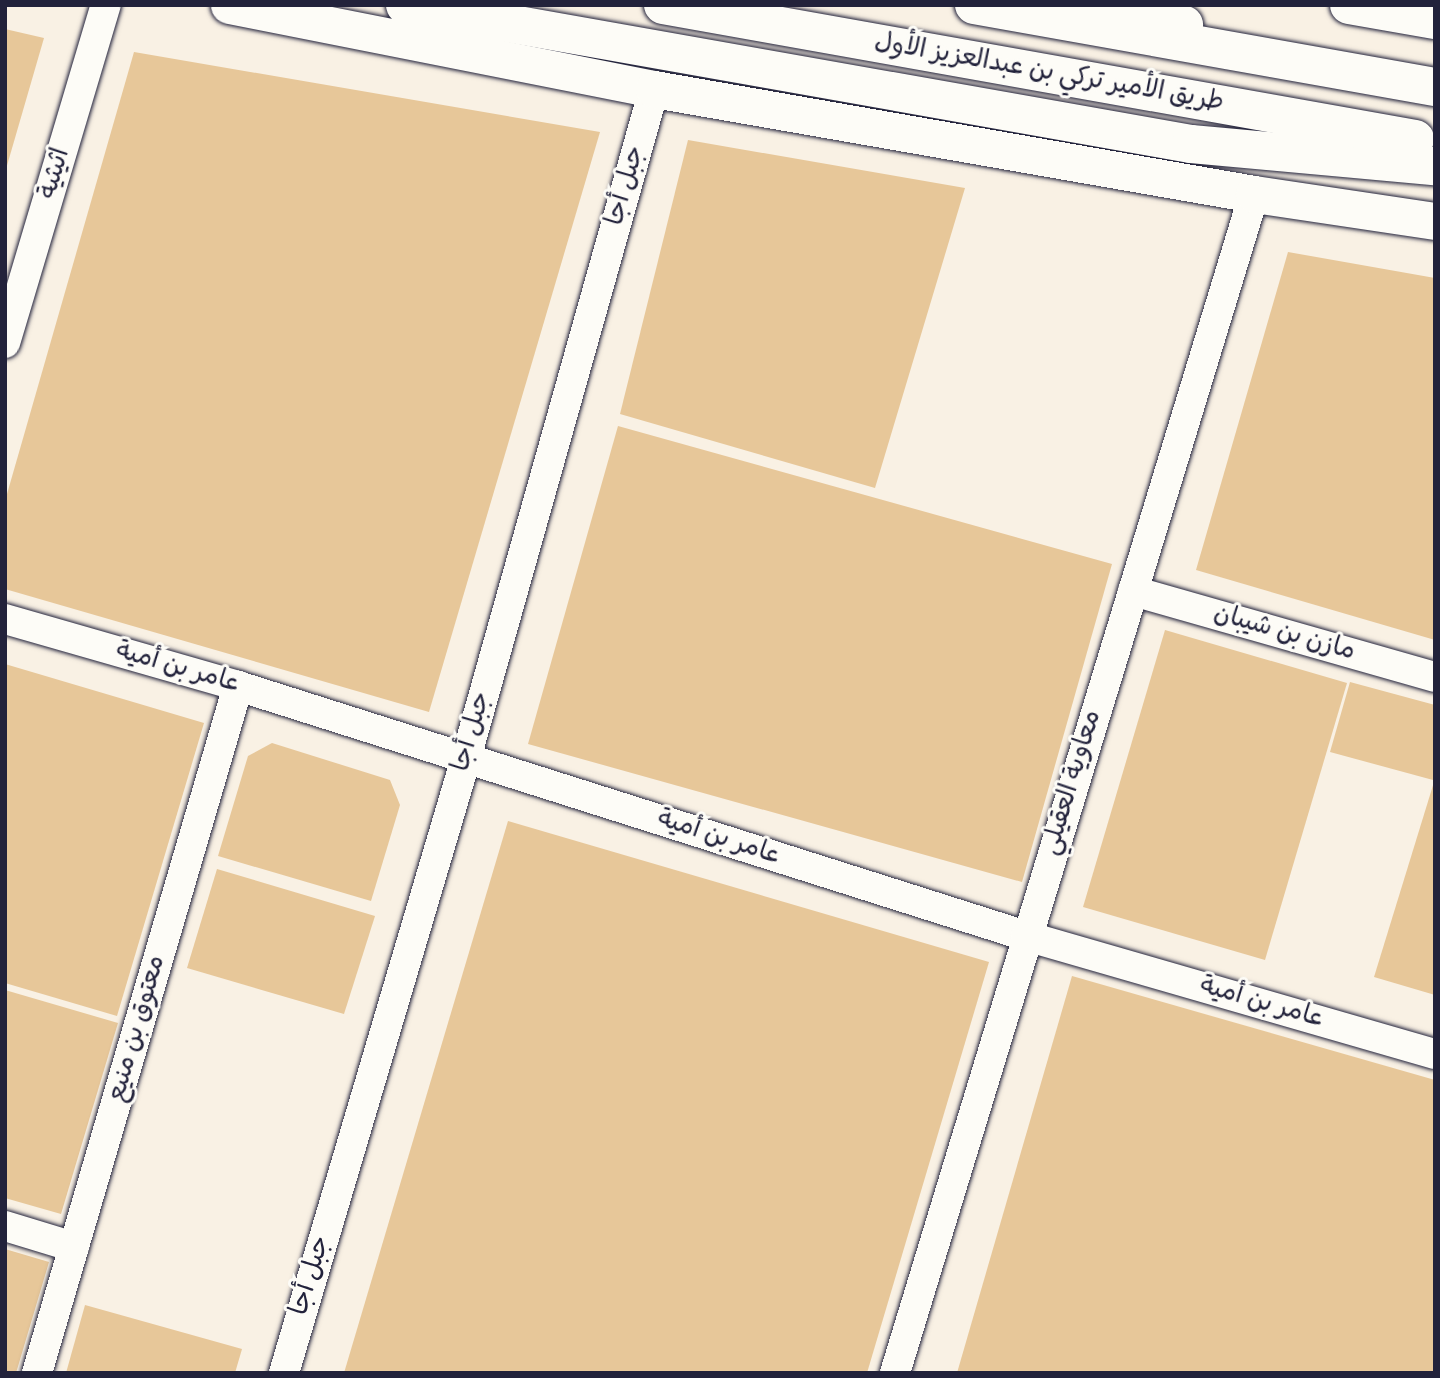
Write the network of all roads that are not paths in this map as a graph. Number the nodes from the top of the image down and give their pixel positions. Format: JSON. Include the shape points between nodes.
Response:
{"nodes":[{"id":1,"x":106,"y":5,"type":"edge"},
{"id":2,"x":229,"y":5,"type":"edge"},
{"id":3,"x":405,"y":5,"type":"edge"},
{"id":4,"x":663,"y":5,"type":"edge"},
{"id":5,"x":974,"y":5,"type":"edge"},
{"id":6,"x":1090,"y":5,"type":"edge"},
{"id":7,"x":1349,"y":5,"type":"edge"},
{"id":8,"x":1435,"y":20,"type":"edge"},
{"id":9,"x":1435,"y":75,"type":"edge"},
{"id":10,"x":1435,"y":87,"type":"edge"},
{"id":11,"x":654,"y":89,"type":"junction"},
{"id":12,"x":1435,"y":143,"type":"edge"},
{"id":13,"x":1435,"y":166,"type":"edge"},
{"id":14,"x":1254,"y":194,"type":"junction"},
{"id":15,"x":1435,"y":221,"type":"edge"},
{"id":16,"x":5,"y":343,"type":"edge"},
{"id":17,"x":1133,"y":591,"type":"junction"},
{"id":18,"x":5,"y":619,"type":"edge"},
{"id":19,"x":1435,"y":677,"type":"edge"},
{"id":20,"x":238,"y":686,"type":"junction"},
{"id":21,"x":466,"y":758,"type":"junction"},
{"id":22,"x":1026,"y":936,"type":"junction"},
{"id":23,"x":1435,"y":1054,"type":"edge"},
{"id":24,"x":5,"y":1226,"type":"edge"},
{"id":25,"x":74,"y":1247,"type":"junction"},
{"id":26,"x":37,"y":1373,"type":"edge"},
{"id":27,"x":284,"y":1373,"type":"edge"},
{"id":28,"x":895,"y":1373,"type":"edge"}],
"edges":[{"from":1,"to":16,"type":"street","name":"اثيثية"},
{"from":2,"to":11,"type":"street"},
{"from":3,"to":13,"type":"main road","via":[[1191,144]]},
{"from":4,"to":12,"type":"main road","name":"طريق الأمير تركي بن عبدالعزيز الأول"},
{"from":5,"to":10,"type":"main road","name":"طريق الأمير تركي بن عبدالعزيز الأول"},
{"from":6,"to":9,"type":"street"},
{"from":7,"to":8,"type":"main road"},
{"from":11,"to":14,"type":"street"},
{"from":11,"to":21,"type":"street","name":"جبل أجا"},
{"from":14,"to":15,"type":"street"},
{"from":14,"to":17,"type":"street","name":"معاوية العقيلي"},
{"from":17,"to":19,"type":"street","name":"مازن بن شيبان"},
{"from":17,"to":22,"type":"street","name":"معاوية العقيلي"},
{"from":18,"to":20,"type":"street","name":"عامر بن أمية"},
{"from":20,"to":21,"type":"street","name":"عامر بن أمية"},
{"from":20,"to":25,"type":"street","name":"معتوق بن منيع"},
{"from":21,"to":22,"type":"street","name":"عامر بن أمية"},
{"from":21,"to":27,"type":"street","name":"جبل أجا"},
{"from":22,"to":23,"type":"street","name":"عامر بن أمية"},
{"from":22,"to":28,"type":"street","name":"معاوية العقيلي"},
{"from":24,"to":25,"type":"street"},
{"from":25,"to":26,"type":"street","name":"معتوق بن منيع"}]}
